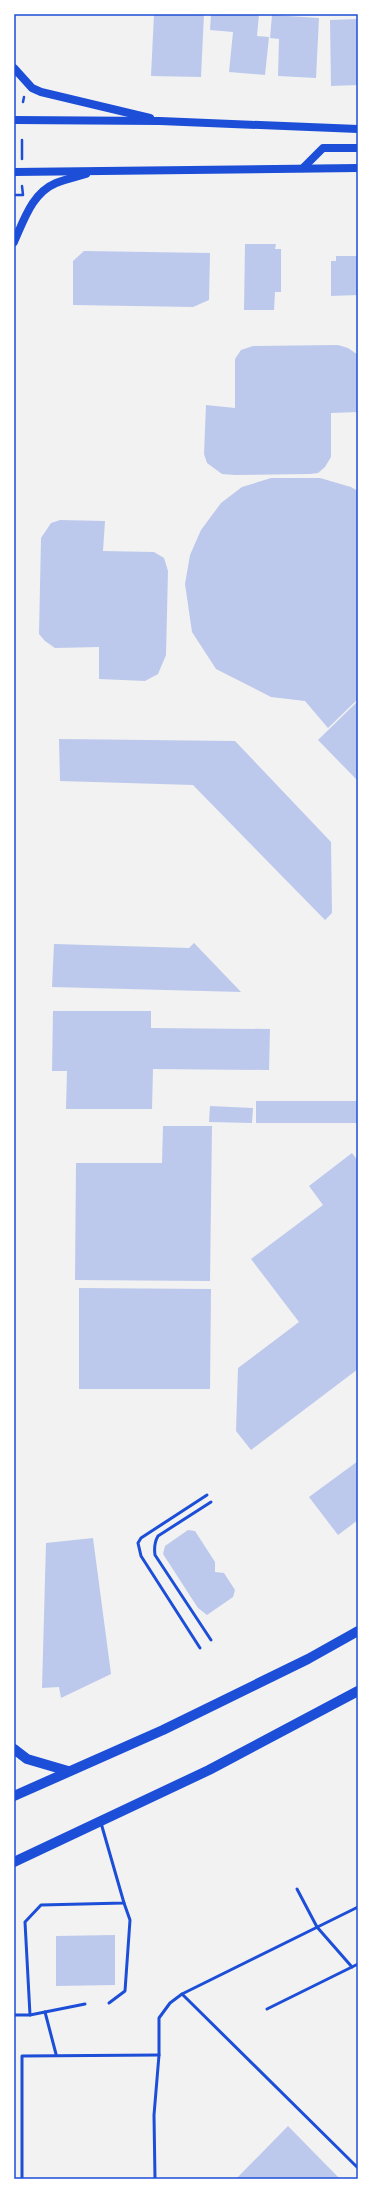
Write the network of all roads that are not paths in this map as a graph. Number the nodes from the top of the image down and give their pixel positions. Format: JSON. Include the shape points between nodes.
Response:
{"nodes":[{"id":1,"x":14,"y":68,"type":"edge"},
{"id":2,"x":14,"y":120,"type":"edge"},
{"id":3,"x":170,"y":122,"type":"junction"},
{"id":4,"x":358,"y":129,"type":"edge"},
{"id":5,"x":358,"y":148,"type":"edge"},
{"id":6,"x":303,"y":168,"type":"junction"},
{"id":7,"x":358,"y":168,"type":"edge"},
{"id":8,"x":14,"y":172,"type":"edge"},
{"id":9,"x":96,"y":172,"type":"junction"},
{"id":10,"x":14,"y":242,"type":"edge"},
{"id":11,"x":207,"y":1495,"type":"dead end"},
{"id":12,"x":211,"y":1502,"type":"dead end"},
{"id":13,"x":358,"y":1631,"type":"edge"},
{"id":14,"x":211,"y":1640,"type":"dead end"},
{"id":15,"x":200,"y":1648,"type":"dead end"},
{"id":16,"x":358,"y":1691,"type":"edge"},
{"id":17,"x":14,"y":1749,"type":"edge"},
{"id":18,"x":68,"y":1772,"type":"junction"},
{"id":19,"x":14,"y":1796,"type":"edge"},
{"id":20,"x":100,"y":1822,"type":"junction"},
{"id":21,"x":14,"y":1862,"type":"edge"},
{"id":22,"x":297,"y":1889,"type":"dead end"},
{"id":23,"x":124,"y":1904,"type":"junction"},
{"id":24,"x":358,"y":1907,"type":"edge"},
{"id":25,"x":317,"y":1927,"type":"junction"},
{"id":26,"x":358,"y":1964,"type":"edge"},
{"id":27,"x":352,"y":1967,"type":"junction"},
{"id":28,"x":182,"y":1994,"type":"junction"},
{"id":29,"x":109,"y":2003,"type":"dead end"},
{"id":30,"x":85,"y":2004,"type":"dead end"},
{"id":31,"x":267,"y":2008,"type":"dead end"},
{"id":32,"x":46,"y":2012,"type":"junction"},
{"id":33,"x":14,"y":2015,"type":"edge"},
{"id":34,"x":30,"y":2015,"type":"junction"},
{"id":35,"x":56,"y":2054,"type":"junction"},
{"id":36,"x":159,"y":2055,"type":"junction"},
{"id":37,"x":358,"y":2168,"type":"edge"},
{"id":38,"x":22,"y":2179,"type":"edge"},
{"id":39,"x":155,"y":2179,"type":"edge"}],
"edges":[{"from":1,"to":3,"type":"main road","via":[[32,88],[41,92]]},
{"from":2,"to":3,"type":"main road"},
{"from":3,"to":4,"type":"main road"},
{"from":5,"to":6,"type":"main road","via":[[323,148]]},
{"from":6,"to":7,"type":"main road"},
{"from":6,"to":9,"type":"main road"},
{"from":8,"to":9,"type":"main road"},
{"from":9,"to":10,"type":"main road","via":[[55,183],[44,190],[32,202]]},
{"from":11,"to":15,"type":"lane","via":[[141,1538],[138,1543],[141,1556]]},
{"from":12,"to":14,"type":"lane","via":[[158,1536],[154,1542],[156,1555]]},
{"from":13,"to":18,"type":"main road","via":[[308,1659],[163,1730]]},
{"from":16,"to":20,"type":"main road","via":[[209,1770]]},
{"from":17,"to":18,"type":"main road","via":[[27,1759]]},
{"from":18,"to":19,"type":"main road"},
{"from":20,"to":21,"type":"main road"},
{"from":20,"to":23,"type":"lane"},
{"from":22,"to":25,"type":"lane"},
{"from":23,"to":29,"type":"lane","via":[[130,1920],[125,1991]]},
{"from":23,"to":34,"type":"lane","via":[[41,1905],[25,1922]]},
{"from":24,"to":25,"type":"lane"},
{"from":25,"to":27,"type":"lane"},
{"from":25,"to":28,"type":"lane"},
{"from":26,"to":27,"type":"lane"},
{"from":27,"to":31,"type":"lane"},
{"from":28,"to":36,"type":"lane","via":[[170,2003],[160,2018]]},
{"from":28,"to":37,"type":"lane"},
{"from":30,"to":32,"type":"lane"},
{"from":32,"to":34,"type":"lane"},
{"from":32,"to":35,"type":"lane"},
{"from":33,"to":34,"type":"lane"},
{"from":35,"to":36,"type":"lane"},
{"from":35,"to":38,"type":"lane","via":[[22,2056]]},
{"from":36,"to":39,"type":"lane","via":[[154,2116]]}]}
